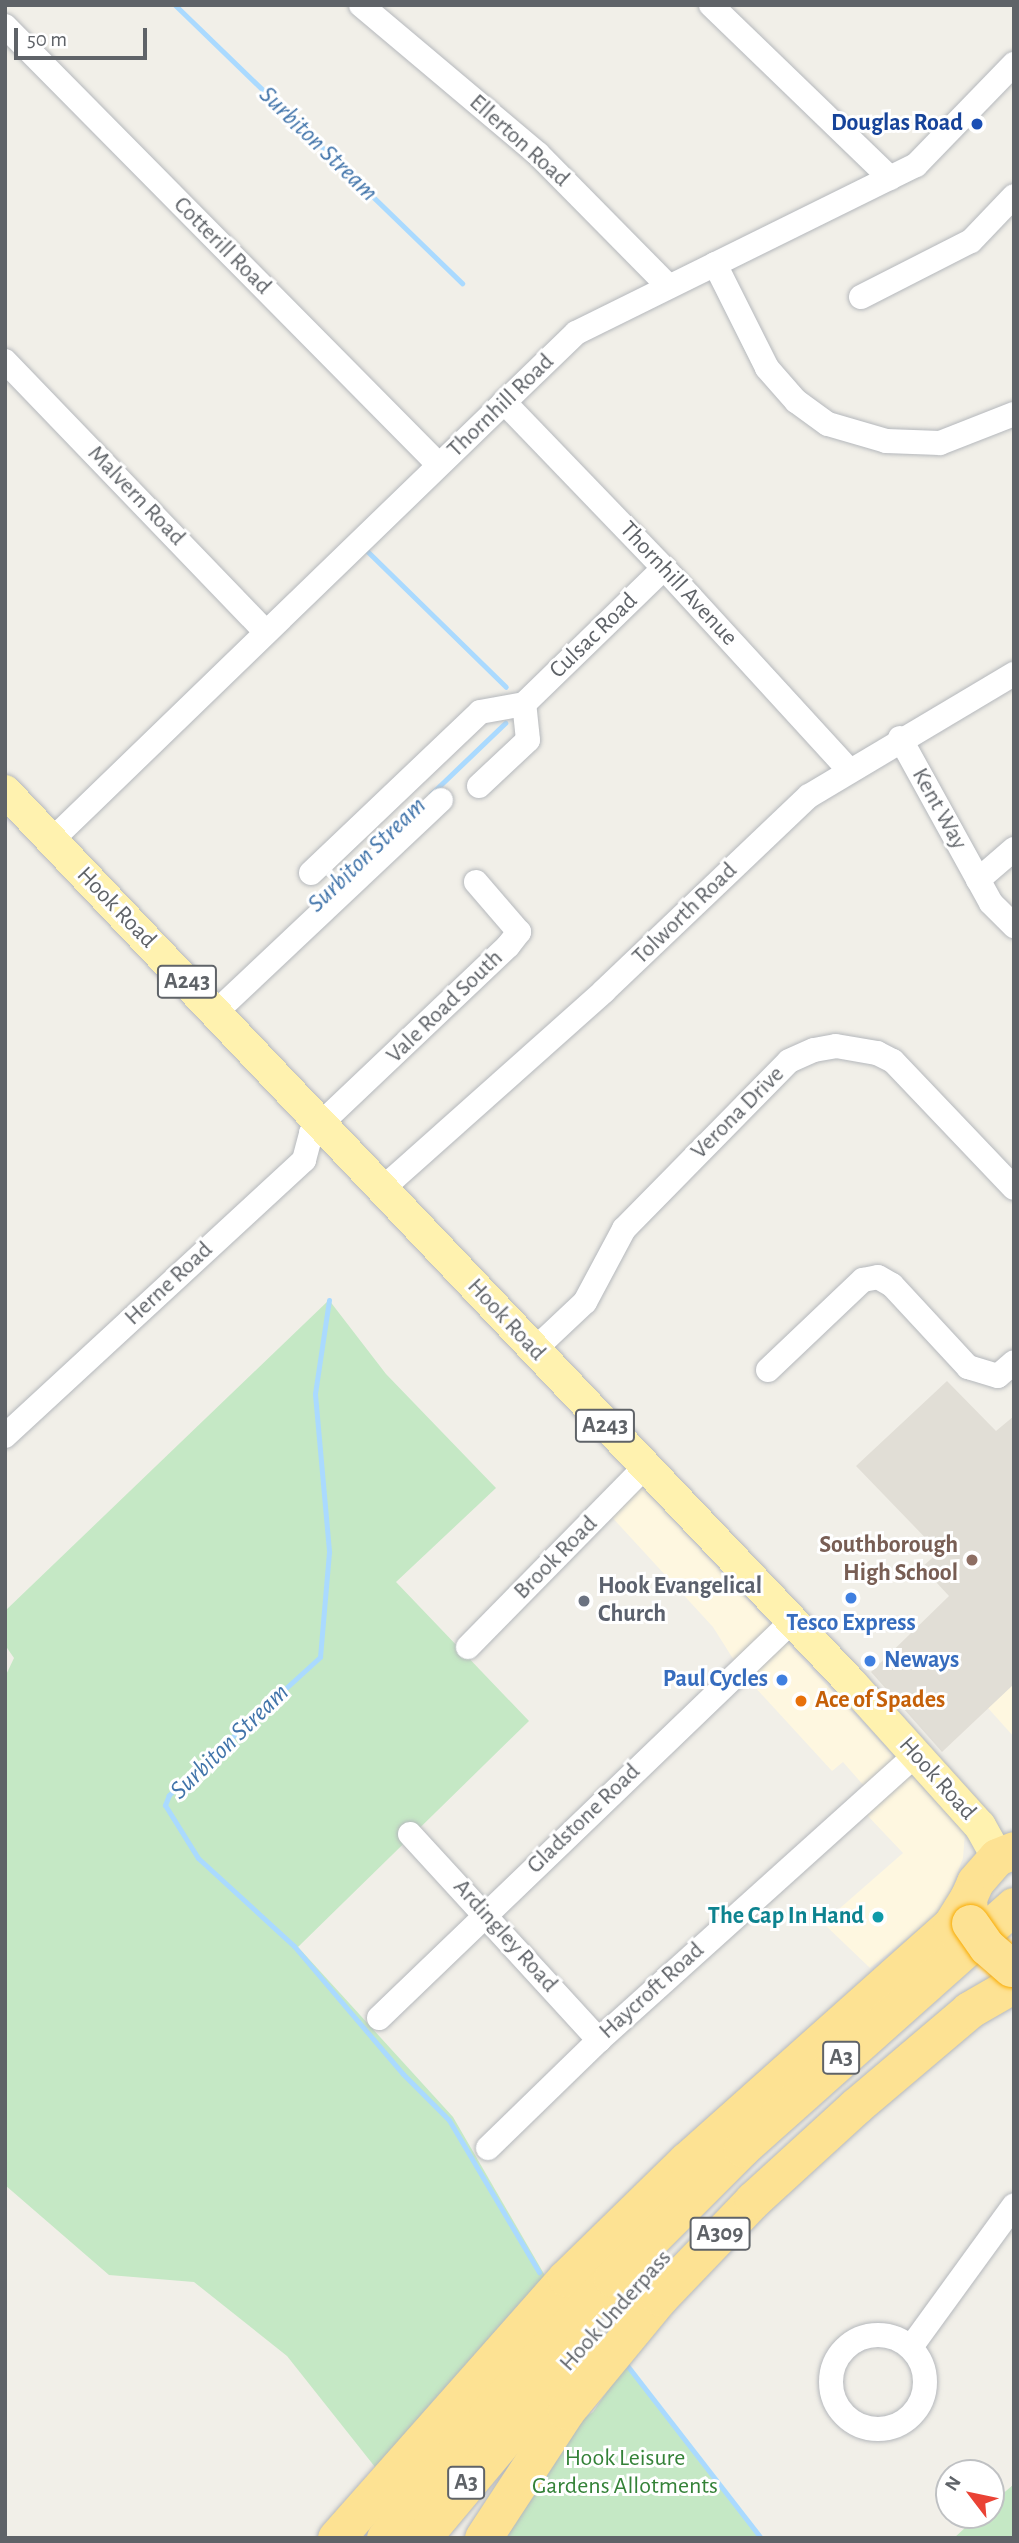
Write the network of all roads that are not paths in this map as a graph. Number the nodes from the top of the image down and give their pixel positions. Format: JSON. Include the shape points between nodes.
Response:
{"nodes":[{"id":1,"x":711,"y":5,"type":"edge"},
{"id":2,"x":363,"y":6,"type":"edge"},
{"id":3,"x":5,"y":26,"type":"edge"},
{"id":4,"x":1014,"y":64,"type":"edge"},
{"id":5,"x":890,"y":178,"type":"junction"},
{"id":6,"x":1014,"y":196,"type":"edge"},
{"id":7,"x":715,"y":264,"type":"junction"},
{"id":8,"x":668,"y":286,"type":"junction"},
{"id":9,"x":861,"y":297,"type":"dead end"},
{"id":10,"x":5,"y":361,"type":"edge"},
{"id":11,"x":504,"y":402,"type":"junction"},
{"id":12,"x":1014,"y":414,"type":"edge"},
{"id":13,"x":439,"y":465,"type":"junction"},
{"id":14,"x":664,"y":568,"type":"junction"},
{"id":15,"x":266,"y":632,"type":"junction"},
{"id":16,"x":1014,"y":674,"type":"edge"},
{"id":17,"x":524,"y":704,"type":"junction"},
{"id":18,"x":900,"y":738,"type":"junction"},
{"id":19,"x":848,"y":769,"type":"junction"},
{"id":20,"x":479,"y":786,"type":"dead end"},
{"id":21,"x":5,"y":791,"type":"edge"},
{"id":22,"x":441,"y":800,"type":"dead end"},
{"id":23,"x":52,"y":840,"type":"junction"},
{"id":24,"x":1014,"y":849,"type":"edge"},
{"id":25,"x":311,"y":873,"type":"dead end"},
{"id":26,"x":978,"y":880,"type":"junction"},
{"id":27,"x":476,"y":882,"type":"dead end"},
{"id":28,"x":1014,"y":926,"type":"edge"},
{"id":29,"x":216,"y":1012,"type":"junction"},
{"id":30,"x":321,"y":1126,"type":"junction"},
{"id":31,"x":1014,"y":1188,"type":"edge"},
{"id":32,"x":382,"y":1189,"type":"junction"},
{"id":33,"x":534,"y":1350,"type":"junction"},
{"id":34,"x":1014,"y":1362,"type":"edge"},
{"id":35,"x":768,"y":1370,"type":"dead end"},
{"id":36,"x":5,"y":1436,"type":"edge"},
{"id":37,"x":644,"y":1468,"type":"junction"},
{"id":38,"x":791,"y":1622,"type":"junction"},
{"id":39,"x":468,"y":1647,"type":"dead end"},
{"id":40,"x":915,"y":1755,"type":"junction"},
{"id":41,"x":410,"y":1834,"type":"dead end"},
{"id":42,"x":1005,"y":1854,"type":"edge"},
{"id":43,"x":1014,"y":1906,"type":"edge"},
{"id":44,"x":969,"y":1910,"type":"junction"},
{"id":45,"x":486,"y":1914,"type":"junction"},
{"id":46,"x":1013,"y":1965,"type":"edge"},
{"id":47,"x":379,"y":2018,"type":"dead end"},
{"id":48,"x":599,"y":2040,"type":"junction"},
{"id":49,"x":488,"y":2148,"type":"dead end"},
{"id":50,"x":1014,"y":2205,"type":"edge"},
{"id":51,"x":911,"y":2347,"type":"dead end"},
{"id":52,"x":505,"y":2436,"type":"junction"},
{"id":53,"x":336,"y":2538,"type":"edge"},
{"id":54,"x":385,"y":2538,"type":"edge"},
{"id":55,"x":422,"y":2538,"type":"edge"},
{"id":56,"x":448,"y":2538,"type":"edge"},
{"id":57,"x":483,"y":2538,"type":"edge"}],
"edges":[{"from":1,"to":5,"type":"street"},
{"from":2,"to":8,"type":"street","name":"Ellerton Road","via":[[538,154]]},
{"from":3,"to":13,"type":"street","name":"Cotterill Road"},
{"from":4,"to":5,"type":"street","name":"Thornhill Road","via":[[916,164]]},
{"from":5,"to":7,"type":"street","name":"Thornhill Road"},
{"from":6,"to":9,"type":"street","via":[[971,241]]},
{"from":7,"to":8,"type":"street","name":"Thornhill Road"},
{"from":7,"to":12,"type":"street","via":[[767,368],[796,401],[828,424],[886,441],[940,443]]},
{"from":8,"to":11,"type":"street","name":"Thornhill Road","via":[[576,333]]},
{"from":10,"to":15,"type":"street","name":"Malvern Road"},
{"from":11,"to":13,"type":"street","name":"Thornhill Road"},
{"from":11,"to":14,"type":"street","name":"Thornhill Avenue"},
{"from":13,"to":15,"type":"street","name":"Thornhill Road"},
{"from":14,"to":17,"type":"street","name":"Culsac Road"},
{"from":14,"to":19,"type":"street","name":"Thornhill Avenue"},
{"from":15,"to":23,"type":"street","name":"Thornhill Road"},
{"from":16,"to":18,"type":"street","name":"Tolworth Road"},
{"from":17,"to":20,"type":"street","via":[[528,740]]},
{"from":17,"to":25,"type":"street","via":[[480,712]]},
{"from":18,"to":19,"type":"street","name":"Tolworth Road"},
{"from":18,"to":26,"type":"street","name":"Kent Way"},
{"from":19,"to":32,"type":"street","name":"Tolworth Road","via":[[809,796],[604,991]]},
{"from":21,"to":23,"type":"main road","name":"Hook Road","number":"A243"},
{"from":22,"to":29,"type":"street"},
{"from":23,"to":29,"type":"main road","name":"Hook Road","number":"A243"},
{"from":24,"to":26,"type":"street","name":"Kent Way"},
{"from":26,"to":28,"type":"street","name":"Kent Way","via":[[991,903]]},
{"from":27,"to":30,"type":"street","name":"Vale Road South","via":[[519,932]]},
{"from":29,"to":30,"type":"main road","name":"Hook Road","number":"A243"},
{"from":30,"to":32,"type":"main road","name":"Hook Road","number":"A243"},
{"from":30,"to":36,"type":"street","name":"Herne Road","via":[[311,1133],[304,1160]]},
{"from":31,"to":33,"type":"street","name":"Verona Drive","via":[[893,1061],[877,1053],[836,1046],[814,1050],[789,1061],[624,1228],[585,1302]]},
{"from":32,"to":33,"type":"main road","name":"Hook Road","number":"A243"},
{"from":33,"to":37,"type":"main road","name":"Hook Road","number":"A243"},
{"from":34,"to":35,"type":"street","via":[[998,1376],[968,1367],[892,1285],[878,1278],[863,1280]]},
{"from":37,"to":38,"type":"main road","name":"Hook Road","number":"A243"},
{"from":37,"to":39,"type":"street","name":"Brook Road"},
{"from":38,"to":40,"type":"main road","name":"Hook Road","number":"A243"},
{"from":38,"to":45,"type":"street","name":"Gladstone Road"},
{"from":40,"to":42,"type":"main road","name":"Hook Road","number":"A243"},
{"from":40,"to":48,"type":"street","name":"Haycroft Road"},
{"from":41,"to":45,"type":"street","name":"Ardingley Road"},
{"from":42,"to":44,"type":"highway","number":"A243","via":[[975,1882]]},
{"from":43,"to":54,"type":"highway","name":"Hook Underpass","number":"A3","via":[[742,2148],[674,2216],[487,2414]]},
{"from":44,"to":46,"type":"highway","bridge":true,"via":[[987,1947]]},
{"from":44,"to":53,"type":"highway","via":[[686,2161],[566,2277]]},
{"from":45,"to":47,"type":"street","name":"Gladstone Road"},
{"from":45,"to":48,"type":"street","name":"Ardingley Road"},
{"from":46,"to":52,"type":"highway","name":"Hook Underpass","number":"A3","via":[[763,2159],[601,2324]]},
{"from":46,"to":57,"type":"highway","number":"A309","via":[[969,2010],[753,2200],[678,2278],[566,2411]]},
{"from":48,"to":49,"type":"street","name":"Haycroft Road"},
{"from":50,"to":51,"type":"street"},
{"from":52,"to":55,"type":"highway","number":"A3"},
{"from":52,"to":56,"type":"highway"}]}
